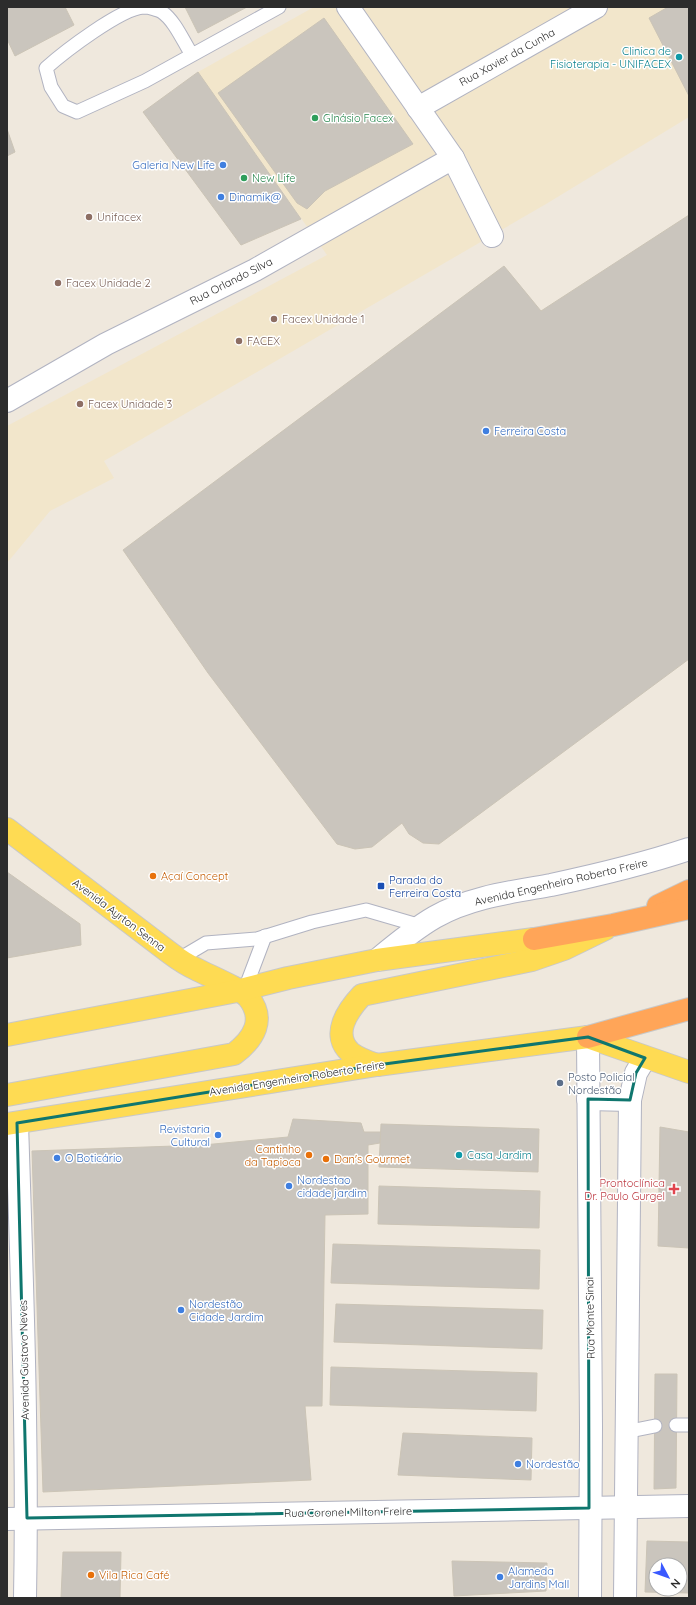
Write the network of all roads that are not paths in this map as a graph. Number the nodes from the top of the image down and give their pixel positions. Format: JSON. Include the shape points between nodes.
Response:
{"nodes":[{"id":1,"x":279,"y":7,"type":"edge"},
{"id":2,"x":348,"y":7,"type":"edge"},
{"id":3,"x":596,"y":7,"type":"edge"},
{"id":4,"x":192,"y":55,"type":"junction"},
{"id":5,"x":418,"y":108,"type":"junction"},
{"id":6,"x":453,"y":158,"type":"junction"},
{"id":7,"x":492,"y":236,"type":"dead end"},
{"id":8,"x":7,"y":401,"type":"edge"},
{"id":9,"x":7,"y":829,"type":"edge"},
{"id":10,"x":689,"y":849,"type":"edge"},
{"id":11,"x":689,"y":891,"type":"edge"},
{"id":12,"x":689,"y":908,"type":"edge"},
{"id":13,"x":619,"y":923,"type":"junction"},
{"id":14,"x":421,"y":926,"type":"junction"},
{"id":15,"x":265,"y":936,"type":"junction"},
{"id":16,"x":534,"y":939,"type":"joint"},
{"id":17,"x":179,"y":959,"type":"junction"},
{"id":18,"x":377,"y":960,"type":"junction"},
{"id":19,"x":241,"y":990,"type":"junction"},
{"id":20,"x":689,"y":1009,"type":"edge"},
{"id":21,"x":663,"y":1016,"type":"junction"},
{"id":22,"x":689,"y":1023,"type":"edge"},
{"id":23,"x":7,"y":1035,"type":"edge"},
{"id":24,"x":588,"y":1038,"type":"junction"},
{"id":25,"x":645,"y":1058,"type":"junction"},
{"id":26,"x":377,"y":1065,"type":"junction"},
{"id":27,"x":689,"y":1072,"type":"edge"},
{"id":28,"x":7,"y":1096,"type":"edge"},
{"id":29,"x":588,"y":1099,"type":"junction"},
{"id":30,"x":630,"y":1100,"type":"junction"},
{"id":31,"x":12,"y":1124,"type":"edge"},
{"id":32,"x":15,"y":1320,"type":"edge"},
{"id":33,"x":591,"y":1418,"type":"junction"},
{"id":34,"x":655,"y":1426,"type":"dead end"},
{"id":35,"x":625,"y":1427,"type":"junction"},
{"id":36,"x":625,"y":1506,"type":"junction"},
{"id":37,"x":689,"y":1506,"type":"edge"},
{"id":38,"x":589,"y":1508,"type":"junction"},
{"id":39,"x":17,"y":1518,"type":"edge"},
{"id":40,"x":25,"y":1598,"type":"edge"},
{"id":41,"x":590,"y":1598,"type":"edge"},
{"id":42,"x":625,"y":1598,"type":"edge"}],
"edges":[{"from":1,"to":4,"type":"lane"},
{"from":2,"to":5,"type":"street"},
{"from":3,"to":5,"type":"street","name":"Rua Xavier da Cunha"},
{"from":4,"to":4,"type":"lane","via":[[145,81],[77,112],[63,106],[51,87],[46,68],[119,16],[144,7],[161,11],[172,22]]},
{"from":5,"to":6,"type":"street"},
{"from":6,"to":7,"type":"street"},
{"from":6,"to":8,"type":"street","name":"Rua Orlando Silva","via":[[255,270],[106,344]]},
{"from":9,"to":17,"type":"main road","name":"Avenida Ayrton Senna","via":[[129,924]]},
{"from":10,"to":14,"type":"street","name":"Avenida Engenheiro Roberto Freire","via":[[640,865],[466,903],[436,916]]},
{"from":11,"to":13,"type":"highway"},
{"from":12,"to":13,"type":"highway"},
{"from":13,"to":16,"type":"highway"},
{"from":13,"to":26,"type":"main road","via":[[564,949],[532,960],[362,995],[344,1019],[344,1042],[350,1052]]},
{"from":14,"to":15,"type":"lane","via":[[366,910]]},
{"from":14,"to":18,"type":"street","name":"Avenida Engenheiro Roberto Freire","via":[[406,935]]},
{"from":15,"to":17,"type":"lane","via":[[206,943]]},
{"from":15,"to":19,"type":"lane"},
{"from":16,"to":18,"type":"main road","name":"Avenida Engenheiro Roberto Freire"},
{"from":17,"to":19,"type":"main road","name":"Avenida Ayrton Senna"},
{"from":18,"to":19,"type":"main road","name":"Avenida Engenheiro Roberto Freire"},
{"from":19,"to":23,"type":"main road","name":"Avenida Engenheiro Roberto Freire"},
{"from":19,"to":28,"type":"main road","name":"Avenida Ayrton Senna","via":[[255,1010],[257,1023],[247,1044],[234,1054]]},
{"from":20,"to":21,"type":"highway"},
{"from":21,"to":22,"type":"highway"},
{"from":21,"to":24,"type":"highway"},
{"from":24,"to":25,"type":"main road"},
{"from":24,"to":26,"type":"main road","name":"Avenida Engenheiro Roberto Freire"},
{"from":24,"to":29,"type":"street","name":"Rua Monte Sinai"},
{"from":25,"to":27,"type":"main road"},
{"from":25,"to":30,"type":"street","via":[[636,1073]]},
{"from":26,"to":31,"type":"main road","name":"Avenida Engenheiro Roberto Freire"},
{"from":29,"to":30,"type":"street"},
{"from":29,"to":33,"type":"street","name":"Rua Monte Sinai"},
{"from":30,"to":35,"type":"street"},
{"from":31,"to":32,"type":"street","name":"Avenida Gustavo Neves"},
{"from":32,"to":39,"type":"street","name":"Avenida Gustavo Neves"},
{"from":33,"to":35,"type":"street","via":[[612,1408],[620,1412]]},
{"from":33,"to":38,"type":"street","name":"Rua Monte Sinai"},
{"from":34,"to":35,"type":"lane"},
{"from":35,"to":36,"type":"street"},
{"from":36,"to":37,"type":"street","name":"Rua Coronel Milton Freire"},
{"from":36,"to":38,"type":"street","name":"Rua Coronel Milton Freire"},
{"from":36,"to":42,"type":"street"},
{"from":38,"to":39,"type":"street","name":"Rua Coronel Milton Freire"},
{"from":38,"to":41,"type":"street","name":"Rua Monte Sinai"},
{"from":39,"to":40,"type":"street","name":"Avenida Gustavo Neves"}]}
